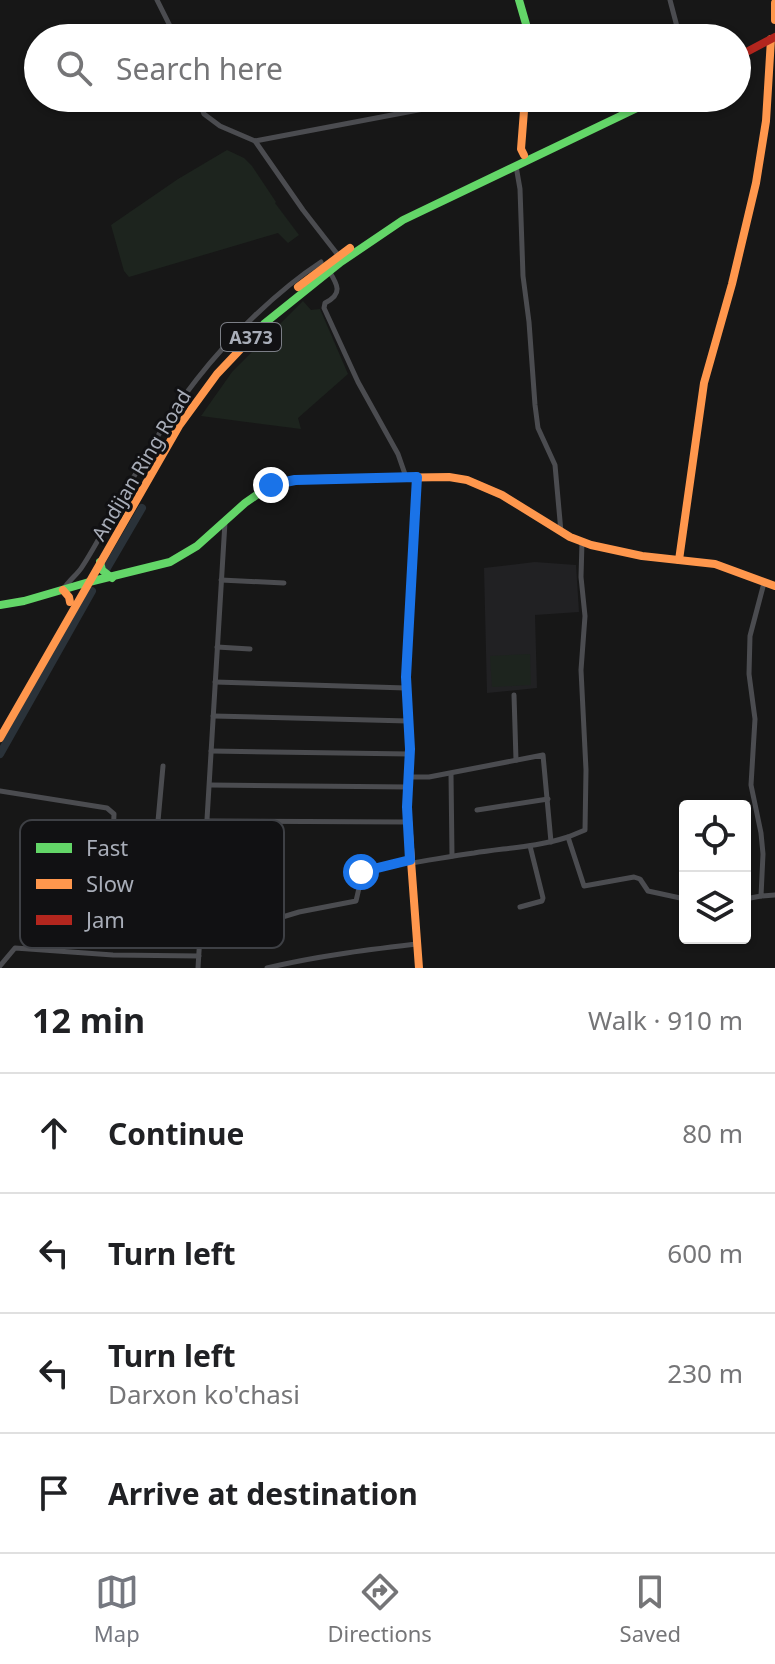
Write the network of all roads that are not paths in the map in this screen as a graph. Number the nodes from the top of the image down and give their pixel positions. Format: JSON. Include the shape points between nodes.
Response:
{"nodes":[{"id":1,"x":157,"y":0,"type":"edge"},
{"id":2,"x":519,"y":0,"type":"edge"},
{"id":3,"x":670,"y":0,"type":"edge"},
{"id":4,"x":775,"y":3,"type":"edge"},
{"id":5,"x":775,"y":20,"type":"edge"},
{"id":6,"x":169,"y":24,"type":"edge"},
{"id":7,"x":526,"y":24,"type":"edge"},
{"id":8,"x":676,"y":24,"type":"edge"},
{"id":9,"x":774,"y":36,"type":"edge"},
{"id":10,"x":751,"y":47,"type":"edge"},
{"id":11,"x":203,"y":112,"type":"edge"},
{"id":12,"x":408,"y":112,"type":"edge"},
{"id":13,"x":524,"y":112,"type":"edge"},
{"id":14,"x":615,"y":112,"type":"edge"},
{"id":15,"x":628,"y":112,"type":"edge"},
{"id":16,"x":255,"y":141,"type":"junction"},
{"id":17,"x":524,"y":155,"type":"junction"},
{"id":18,"x":516,"y":165,"type":"junction"},
{"id":19,"x":338,"y":255,"type":"junction"},
{"id":20,"x":327,"y":266,"type":"junction"},
{"id":21,"x":406,"y":477,"type":"junction"},
{"id":22,"x":417,"y":477,"type":"junction"},
{"id":23,"x":225,"y":522,"type":"junction"},
{"id":24,"x":113,"y":528,"type":"junction"},
{"id":25,"x":561,"y":532,"type":"junction"},
{"id":26,"x":582,"y":542,"type":"junction"},
{"id":27,"x":679,"y":560,"type":"junction"},
{"id":28,"x":100,"y":562,"type":"junction"},
{"id":29,"x":112,"y":578,"type":"junction"},
{"id":30,"x":221,"y":580,"type":"junction"},
{"id":31,"x":85,"y":583,"type":"junction"},
{"id":32,"x":284,"y":583,"type":"dead end"},
{"id":33,"x":764,"y":583,"type":"junction"},
{"id":34,"x":775,"y":586,"type":"edge"},
{"id":35,"x":63,"y":590,"type":"junction"},
{"id":36,"x":70,"y":602,"type":"junction"},
{"id":37,"x":0,"y":605,"type":"edge"},
{"id":38,"x":217,"y":647,"type":"junction"},
{"id":39,"x":250,"y":649,"type":"dead end"},
{"id":40,"x":215,"y":682,"type":"junction"},
{"id":41,"x":406,"y":688,"type":"junction"},
{"id":42,"x":514,"y":695,"type":"dead end"},
{"id":43,"x":213,"y":716,"type":"junction"},
{"id":44,"x":408,"y":721,"type":"junction"},
{"id":45,"x":0,"y":727,"type":"edge"},
{"id":46,"x":0,"y":738,"type":"edge"},
{"id":47,"x":211,"y":751,"type":"junction"},
{"id":48,"x":410,"y":754,"type":"junction"},
{"id":49,"x":516,"y":760,"type":"junction"},
{"id":50,"x":163,"y":766,"type":"dead end"},
{"id":51,"x":451,"y":774,"type":"junction"},
{"id":52,"x":409,"y":782,"type":"junction"},
{"id":53,"x":209,"y":785,"type":"junction"},
{"id":54,"x":0,"y":791,"type":"edge"},
{"id":55,"x":548,"y":799,"type":"junction"},
{"id":56,"x":477,"y":810,"type":"dead end"},
{"id":57,"x":114,"y":820,"type":"edge"},
{"id":58,"x":158,"y":820,"type":"edge"},
{"id":59,"x":207,"y":820,"type":"edge"},
{"id":60,"x":284,"y":821,"type":"edge"},
{"id":61,"x":408,"y":822,"type":"junction"},
{"id":62,"x":568,"y":837,"type":"junction"},
{"id":63,"x":551,"y":842,"type":"junction"},
{"id":64,"x":530,"y":846,"type":"junction"},
{"id":65,"x":452,"y":856,"type":"junction"},
{"id":66,"x":410,"y":862,"type":"junction"},
{"id":67,"x":775,"y":895,"type":"edge"},
{"id":68,"x":761,"y":896,"type":"junction"},
{"id":69,"x":679,"y":898,"type":"edge"},
{"id":70,"x":751,"y":898,"type":"edge"},
{"id":71,"x":520,"y":907,"type":"dead end"},
{"id":72,"x":284,"y":917,"type":"edge"},
{"id":73,"x":417,"y":944,"type":"junction"},
{"id":74,"x":200,"y":948,"type":"edge"},
{"id":75,"x":199,"y":956,"type":"junction"},
{"id":76,"x":0,"y":966,"type":"edge"},
{"id":77,"x":198,"y":968,"type":"edge"},
{"id":78,"x":267,"y":968,"type":"edge"},
{"id":79,"x":419,"y":968,"type":"edge"}],
"edges":[{"from":1,"to":6,"type":"street"},
{"from":2,"to":7,"type":"main road"},
{"from":3,"to":8,"type":"street"},
{"from":4,"to":5,"type":"main road"},
{"from":9,"to":10,"type":"main road"},
{"from":9,"to":27,"type":"main road","via":[[756,183],[704,383]]},
{"from":11,"to":16,"type":"street","via":[[220,126]]},
{"from":12,"to":16,"type":"street"},
{"from":13,"to":17,"type":"main road"},
{"from":14,"to":17,"type":"main road","name":"Andijan Ring Road","number":"A373"},
{"from":15,"to":18,"type":"main road","name":"Andijan Ring Road","number":"A373"},
{"from":16,"to":19,"type":"street"},
{"from":17,"to":19,"type":"main road","name":"Andijan Ring Road","number":"A373","via":[[406,213]]},
{"from":18,"to":20,"type":"main road","name":"Andijan Ring Road","number":"A373","via":[[403,220]]},
{"from":18,"to":25,"type":"street","via":[[535,405],[538,428],[555,465]]},
{"from":19,"to":20,"type":"main road","name":"Andijan Ring Road","number":"A373"},
{"from":20,"to":21,"type":"street","via":[[338,286],[324,308]]},
{"from":20,"to":24,"type":"main road","name":"Andijan Ring Road","number":"A373","via":[[217,374]]},
{"from":20,"to":24,"type":"main road","name":"Andijan Ring Road","number":"A373","via":[[235,345],[194,395],[144,466]]},
{"from":21,"to":22,"type":"main road"},
{"from":21,"to":23,"type":"main road","via":[[271,485]]},
{"from":22,"to":25,"type":"main road","via":[[467,480]]},
{"from":22,"to":41,"type":"main road"},
{"from":23,"to":29,"type":"main road","via":[[170,562]]},
{"from":23,"to":30,"type":"street"},
{"from":24,"to":28,"type":"main road","name":"Andijan Ring Road","number":"A373"},
{"from":24,"to":31,"type":"main road","name":"Andijan Ring Road","number":"A373"},
{"from":24,"to":35,"type":"street"},
{"from":25,"to":26,"type":"main road"},
{"from":26,"to":27,"type":"main road"},
{"from":26,"to":62,"type":"street","via":[[585,830]]},
{"from":27,"to":33,"type":"main road","via":[[715,564]]},
{"from":28,"to":29,"type":"main road"},
{"from":28,"to":31,"type":"main road","name":"Andijan Ring Road","number":"A373"},
{"from":29,"to":31,"type":"main road"},
{"from":30,"to":32,"type":"street"},
{"from":30,"to":38,"type":"street"},
{"from":31,"to":35,"type":"main road"},
{"from":31,"to":36,"type":"main road","name":"Andijan Ring Road","number":"A373"},
{"from":31,"to":46,"type":"main road","name":"Andijan Ring Road","number":"A373"},
{"from":33,"to":34,"type":"main road"},
{"from":33,"to":68,"type":"street","via":[[750,636],[749,674]]},
{"from":35,"to":36,"type":"main road"},
{"from":35,"to":37,"type":"main road"},
{"from":36,"to":45,"type":"main road","name":"Andijan Ring Road","number":"A373"},
{"from":38,"to":39,"type":"street"},
{"from":38,"to":40,"type":"street"},
{"from":40,"to":41,"type":"street"},
{"from":40,"to":43,"type":"street"},
{"from":41,"to":44,"type":"main road"},
{"from":42,"to":49,"type":"street"},
{"from":43,"to":44,"type":"street"},
{"from":43,"to":47,"type":"street"},
{"from":44,"to":48,"type":"main road"},
{"from":47,"to":48,"type":"street"},
{"from":47,"to":53,"type":"street"},
{"from":48,"to":52,"type":"main road"},
{"from":49,"to":51,"type":"street"},
{"from":49,"to":55,"type":"street","via":[[543,755]]},
{"from":50,"to":58,"type":"street"},
{"from":51,"to":52,"type":"street"},
{"from":51,"to":65,"type":"street"},
{"from":52,"to":53,"type":"street"},
{"from":52,"to":61,"type":"main road"},
{"from":53,"to":59,"type":"street"},
{"from":54,"to":57,"type":"street","via":[[107,808]]},
{"from":55,"to":56,"type":"street"},
{"from":55,"to":63,"type":"street"},
{"from":60,"to":61,"type":"street"},
{"from":61,"to":66,"type":"main road"},
{"from":62,"to":63,"type":"street"},
{"from":62,"to":69,"type":"street","via":[[584,886],[634,877],[648,891]]},
{"from":63,"to":64,"type":"street"},
{"from":64,"to":65,"type":"street"},
{"from":64,"to":71,"type":"street","via":[[543,899]]},
{"from":65,"to":66,"type":"street"},
{"from":66,"to":72,"type":"street","via":[[361,872],[356,901]]},
{"from":66,"to":73,"type":"main road"},
{"from":67,"to":68,"type":"street"},
{"from":68,"to":70,"type":"street"},
{"from":73,"to":78,"type":"street"},
{"from":73,"to":79,"type":"main road"},
{"from":74,"to":75,"type":"street"},
{"from":75,"to":76,"type":"street","via":[[15,948]]},
{"from":75,"to":77,"type":"street"}]}
